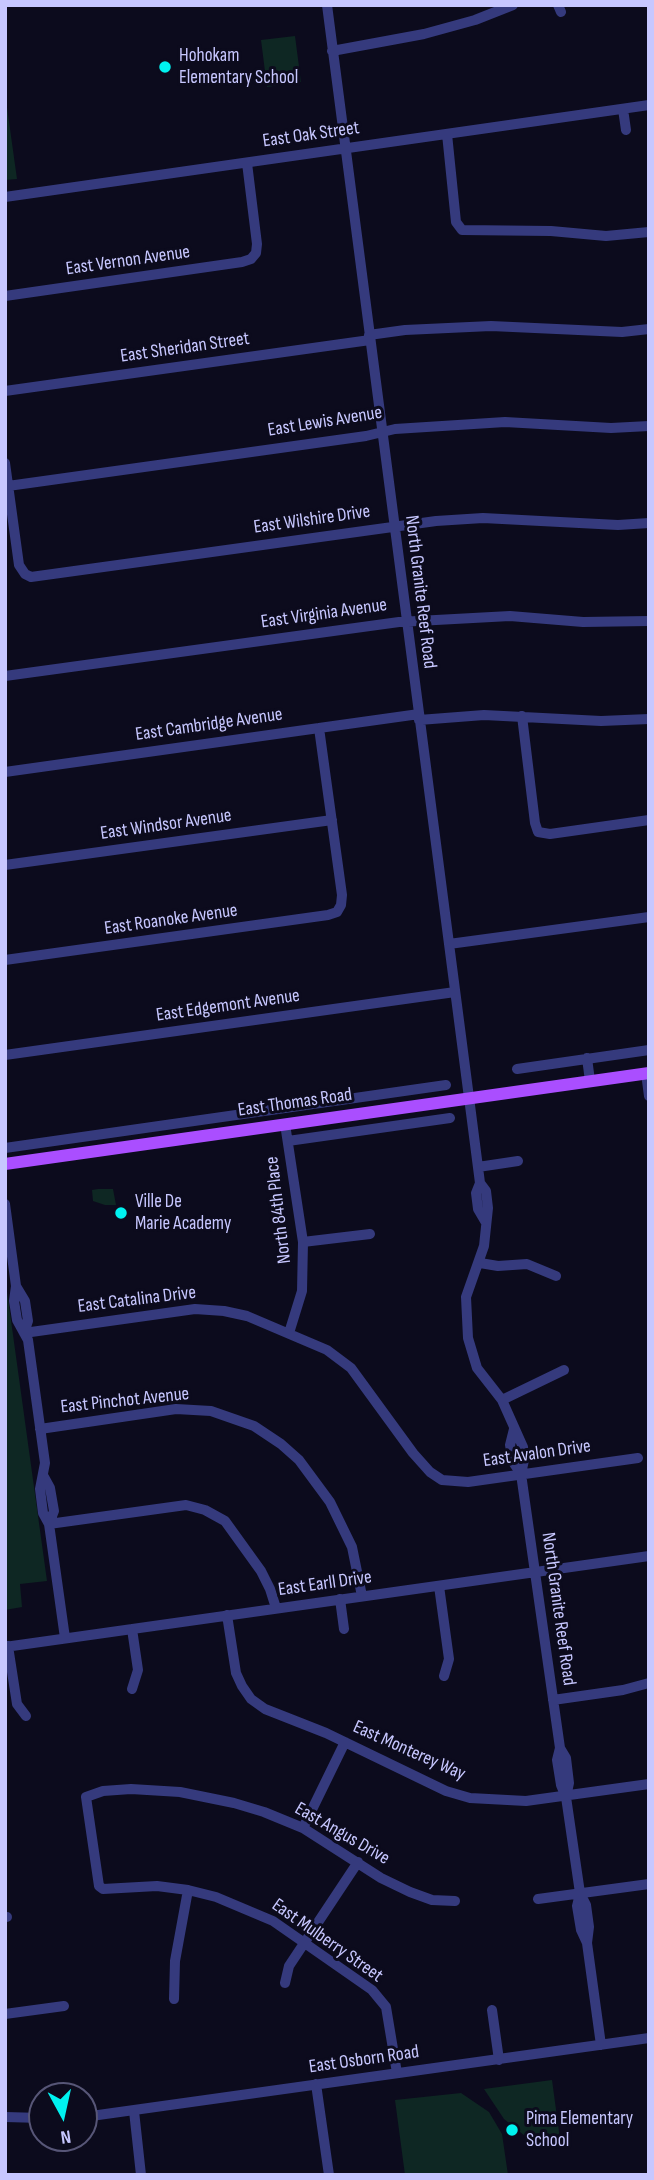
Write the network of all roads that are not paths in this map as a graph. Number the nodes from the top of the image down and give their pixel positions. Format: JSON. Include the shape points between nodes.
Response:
{"nodes":[{"id":1,"x":327,"y":5,"type":"edge"},
{"id":2,"x":513,"y":5,"type":"edge"},
{"id":3,"x":332,"y":51,"type":"junction"},
{"id":4,"x":649,"y":105,"type":"edge"},
{"id":5,"x":623,"y":109,"type":"junction"},
{"id":6,"x":626,"y":130,"type":"dead end"},
{"id":7,"x":447,"y":134,"type":"junction"},
{"id":8,"x":345,"y":148,"type":"junction"},
{"id":9,"x":247,"y":163,"type":"junction"},
{"id":10,"x":5,"y":197,"type":"edge"},
{"id":11,"x":649,"y":232,"type":"edge"},
{"id":12,"x":5,"y":296,"type":"edge"},
{"id":13,"x":649,"y":329,"type":"edge"},
{"id":14,"x":370,"y":338,"type":"junction"},
{"id":15,"x":5,"y":391,"type":"edge"},
{"id":16,"x":649,"y":426,"type":"edge"},
{"id":17,"x":382,"y":432,"type":"junction"},
{"id":18,"x":5,"y":463,"type":"edge"},
{"id":19,"x":8,"y":486,"type":"junction"},
{"id":20,"x":649,"y":523,"type":"edge"},
{"id":21,"x":394,"y":526,"type":"junction"},
{"id":22,"x":407,"y":621,"type":"junction"},
{"id":23,"x":649,"y":621,"type":"edge"},
{"id":24,"x":5,"y":676,"type":"edge"},
{"id":25,"x":522,"y":716,"type":"junction"},
{"id":26,"x":419,"y":717,"type":"junction"},
{"id":27,"x":649,"y":719,"type":"edge"},
{"id":28,"x":319,"y":728,"type":"junction"},
{"id":29,"x":5,"y":772,"type":"edge"},
{"id":30,"x":332,"y":820,"type":"junction"},
{"id":31,"x":649,"y":820,"type":"edge"},
{"id":32,"x":5,"y":865,"type":"edge"},
{"id":33,"x":649,"y":917,"type":"edge"},
{"id":34,"x":449,"y":944,"type":"junction"},
{"id":35,"x":5,"y":960,"type":"edge"},
{"id":36,"x":455,"y":992,"type":"junction"},
{"id":37,"x":649,"y":1050,"type":"edge"},
{"id":38,"x":5,"y":1055,"type":"edge"},
{"id":39,"x":587,"y":1058,"type":"junction"},
{"id":40,"x":517,"y":1069,"type":"dead end"},
{"id":41,"x":647,"y":1073,"type":"edge"},
{"id":42,"x":590,"y":1081,"type":"junction"},
{"id":43,"x":446,"y":1085,"type":"dead end"},
{"id":44,"x":649,"y":1096,"type":"edge"},
{"id":45,"x":469,"y":1098,"type":"junction"},
{"id":46,"x":450,"y":1118,"type":"dead end"},
{"id":47,"x":285,"y":1124,"type":"junction"},
{"id":48,"x":288,"y":1141,"type":"junction"},
{"id":49,"x":5,"y":1147,"type":"edge"},
{"id":50,"x":517,"y":1161,"type":"dead end"},
{"id":51,"x":5,"y":1164,"type":"edge"},
{"id":52,"x":478,"y":1167,"type":"junction"},
{"id":53,"x":5,"y":1204,"type":"edge"},
{"id":54,"x":370,"y":1234,"type":"dead end"},
{"id":55,"x":303,"y":1242,"type":"junction"},
{"id":56,"x":480,"y":1263,"type":"junction"},
{"id":57,"x":556,"y":1276,"type":"dead end"},
{"id":58,"x":24,"y":1333,"type":"junction"},
{"id":59,"x":289,"y":1333,"type":"junction"},
{"id":60,"x":564,"y":1370,"type":"dead end"},
{"id":61,"x":502,"y":1400,"type":"junction"},
{"id":62,"x":40,"y":1429,"type":"junction"},
{"id":63,"x":638,"y":1458,"type":"dead end"},
{"id":64,"x":521,"y":1474,"type":"junction"},
{"id":65,"x":442,"y":1479,"type":"joint"},
{"id":66,"x":49,"y":1524,"type":"junction"},
{"id":67,"x":649,"y":1556,"type":"edge"},
{"id":68,"x":535,"y":1572,"type":"junction"},
{"id":69,"x":439,"y":1586,"type":"junction"},
{"id":70,"x":362,"y":1596,"type":"junction"},
{"id":71,"x":340,"y":1599,"type":"junction"},
{"id":72,"x":276,"y":1608,"type":"junction"},
{"id":73,"x":227,"y":1615,"type":"junction"},
{"id":74,"x":132,"y":1629,"type":"junction"},
{"id":75,"x":344,"y":1629,"type":"dead end"},
{"id":76,"x":65,"y":1638,"type":"junction"},
{"id":77,"x":6,"y":1646,"type":"edge"},
{"id":78,"x":444,"y":1676,"type":"dead end"},
{"id":79,"x":649,"y":1683,"type":"edge"},
{"id":80,"x":132,"y":1689,"type":"dead end"},
{"id":81,"x":553,"y":1700,"type":"junction"},
{"id":82,"x":26,"y":1716,"type":"dead end"},
{"id":83,"x":345,"y":1742,"type":"junction"},
{"id":84,"x":649,"y":1784,"type":"edge"},
{"id":85,"x":566,"y":1797,"type":"junction"},
{"id":86,"x":303,"y":1828,"type":"junction"},
{"id":87,"x":358,"y":1862,"type":"junction"},
{"id":88,"x":649,"y":1884,"type":"edge"},
{"id":89,"x":99,"y":1886,"type":"joint"},
{"id":90,"x":188,"y":1891,"type":"junction"},
{"id":91,"x":580,"y":1894,"type":"junction"},
{"id":92,"x":538,"y":1899,"type":"dead end"},
{"id":93,"x":455,"y":1901,"type":"dead end"},
{"id":94,"x":304,"y":1942,"type":"junction"},
{"id":95,"x":285,"y":1983,"type":"dead end"},
{"id":96,"x":174,"y":1999,"type":"dead end"},
{"id":97,"x":64,"y":2006,"type":"dead end"},
{"id":98,"x":492,"y":2010,"type":"dead end"},
{"id":99,"x":5,"y":2014,"type":"edge"},
{"id":100,"x":649,"y":2038,"type":"edge"},
{"id":101,"x":601,"y":2045,"type":"junction"},
{"id":102,"x":499,"y":2060,"type":"junction"},
{"id":103,"x":397,"y":2073,"type":"junction"},
{"id":104,"x":316,"y":2084,"type":"junction"},
{"id":105,"x":134,"y":2111,"type":"junction"},
{"id":106,"x":98,"y":2116,"type":"edge"},
{"id":107,"x":5,"y":2117,"type":"edge"},
{"id":108,"x":28,"y":2118,"type":"edge"},
{"id":109,"x":141,"y":2175,"type":"edge"},
{"id":110,"x":329,"y":2175,"type":"edge"}],
"edges":[{"from":1,"to":3,"type":"street","name":"North Granite Reef Road"},
{"from":2,"to":3,"type":"street","via":[[424,34]]},
{"from":3,"to":8,"type":"street","name":"North Granite Reef Road"},
{"from":4,"to":5,"type":"street","name":"East Oak Street"},
{"from":5,"to":6,"type":"street"},
{"from":5,"to":7,"type":"street","name":"East Oak Street"},
{"from":7,"to":8,"type":"street","name":"East Oak Street"},
{"from":7,"to":11,"type":"street","via":[[456,222],[462,230],[606,236]]},
{"from":8,"to":9,"type":"street","name":"East Oak Street"},
{"from":8,"to":14,"type":"street","name":"North Granite Reef Road"},
{"from":9,"to":10,"type":"street","name":"East Oak Street"},
{"from":9,"to":12,"type":"street","name":"East Vernon Avenue","via":[[257,244],[254,256],[242,262]]},
{"from":13,"to":14,"type":"street","name":"East Sheridan Street","via":[[622,332],[491,326],[405,330]]},
{"from":14,"to":15,"type":"street","name":"East Sheridan Street"},
{"from":14,"to":17,"type":"street","name":"North Granite Reef Road"},
{"from":16,"to":17,"type":"street","name":"East Lewis Avenue","via":[[505,422]]},
{"from":17,"to":19,"type":"street","name":"East Lewis Avenue"},
{"from":17,"to":21,"type":"street","name":"North Granite Reef Road"},
{"from":18,"to":19,"type":"street"},
{"from":19,"to":21,"type":"street","name":"East Wilshire Drive","via":[[19,565],[25,574],[35,577]]},
{"from":20,"to":21,"type":"street","name":"East Wilshire Drive","via":[[483,518]]},
{"from":21,"to":22,"type":"street","name":"North Granite Reef Road"},
{"from":22,"to":23,"type":"street","name":"East Virginia Avenue","via":[[510,616]]},
{"from":22,"to":24,"type":"street","name":"East Virginia Avenue"},
{"from":22,"to":26,"type":"street","name":"North Granite Reef Road"},
{"from":25,"to":26,"type":"street","name":"East Cambridge Avenue"},
{"from":25,"to":27,"type":"street","name":"East Cambridge Avenue"},
{"from":25,"to":31,"type":"street","via":[[538,832]]},
{"from":26,"to":28,"type":"street","name":"East Cambridge Avenue"},
{"from":26,"to":34,"type":"street","name":"North Granite Reef Road"},
{"from":28,"to":29,"type":"street","name":"East Cambridge Avenue"},
{"from":28,"to":30,"type":"street"},
{"from":30,"to":32,"type":"street","name":"East Windsor Avenue"},
{"from":30,"to":35,"type":"street","name":"East Roanoke Avenue","via":[[342,895],[340,909],[328,915]]},
{"from":33,"to":34,"type":"street"},
{"from":34,"to":36,"type":"street","name":"North Granite Reef Road"},
{"from":36,"to":38,"type":"street","name":"East Edgemont Avenue"},
{"from":36,"to":45,"type":"street","name":"North Granite Reef Road"},
{"from":37,"to":39,"type":"street"},
{"from":39,"to":40,"type":"street"},
{"from":39,"to":42,"type":"street"},
{"from":41,"to":42,"type":"main road","name":"East Thomas Road"},
{"from":41,"to":44,"type":"street"},
{"from":42,"to":45,"type":"main road","name":"East Thomas Road"},
{"from":43,"to":49,"type":"street","name":"East Thomas Road"},
{"from":45,"to":47,"type":"main road","name":"East Thomas Road"},
{"from":45,"to":52,"type":"street","name":"North Granite Reef Road"},
{"from":46,"to":48,"type":"street","name":"East Thomas Road"},
{"from":47,"to":48,"type":"street","name":"North 84th Place"},
{"from":47,"to":51,"type":"main road","name":"East Thomas Road"},
{"from":48,"to":55,"type":"street","name":"North 84th Place"},
{"from":50,"to":52,"type":"street"},
{"from":52,"to":56,"type":"street","name":"North Granite Reef Road","via":[[488,1208]]},
{"from":53,"to":58,"type":"street","via":[[14,1301]]},
{"from":54,"to":55,"type":"street"},
{"from":55,"to":59,"type":"street","name":"North 84th Place","via":[[302,1291]]},
{"from":56,"to":57,"type":"street","via":[[527,1264]]},
{"from":56,"to":61,"type":"street","name":"North Granite Reef Road","via":[[466,1297],[468,1338],[477,1368]]},
{"from":58,"to":59,"type":"street","name":"East Catalina Drive","via":[[195,1309],[247,1316]]},
{"from":58,"to":62,"type":"street"},
{"from":59,"to":65,"type":"street","name":"East Catalina Drive","via":[[327,1350],[351,1368],[422,1464]]},
{"from":60,"to":61,"type":"street"},
{"from":61,"to":64,"type":"street","name":"North Granite Reef Road","via":[[523,1447]]},
{"from":62,"to":66,"type":"street","via":[[44,1478],[54,1511]]},
{"from":62,"to":70,"type":"street","name":"East Pinchot Avenue","via":[[176,1409],[211,1411],[254,1426],[299,1460],[330,1502],[352,1548]]},
{"from":63,"to":64,"type":"street","name":"East Avalon Drive"},
{"from":64,"to":65,"type":"street","name":"East Avalon Drive","via":[[468,1482]]},
{"from":64,"to":68,"type":"street","name":"North Granite Reef Road"},
{"from":66,"to":72,"type":"street","via":[[186,1505],[205,1510],[225,1521],[261,1571]]},
{"from":66,"to":76,"type":"street"},
{"from":67,"to":68,"type":"street","name":"East Earll Drive"},
{"from":68,"to":69,"type":"street","name":"East Earll Drive"},
{"from":68,"to":81,"type":"street","name":"North Granite Reef Road"},
{"from":69,"to":70,"type":"street","name":"East Earll Drive"},
{"from":69,"to":78,"type":"street","via":[[449,1658]]},
{"from":70,"to":71,"type":"street","name":"East Earll Drive"},
{"from":71,"to":72,"type":"street","name":"East Earll Drive"},
{"from":71,"to":75,"type":"street"},
{"from":72,"to":73,"type":"street","name":"East Earll Drive"},
{"from":73,"to":74,"type":"street","name":"East Earll Drive"},
{"from":73,"to":83,"type":"street","name":"East Monterey Way","via":[[236,1673],[251,1699]]},
{"from":74,"to":76,"type":"street","name":"East Earll Drive"},
{"from":74,"to":80,"type":"street","via":[[138,1670]]},
{"from":76,"to":77,"type":"street","name":"East Earll Drive"},
{"from":77,"to":82,"type":"street","via":[[17,1704]]},
{"from":79,"to":81,"type":"street"},
{"from":81,"to":85,"type":"street","name":"North Granite Reef Road","via":[[560,1748],[566,1758]]},
{"from":83,"to":85,"type":"street","name":"East Monterey Way","via":[[422,1781],[470,1798],[526,1801]]},
{"from":83,"to":86,"type":"street"},
{"from":84,"to":85,"type":"street","name":"East Monterey Way"},
{"from":85,"to":91,"type":"street","name":"North Granite Reef Road"},
{"from":86,"to":87,"type":"street","name":"East Angus Drive"},
{"from":86,"to":89,"type":"street","name":"East Angus Drive","via":[[211,1797],[131,1789],[103,1791],[86,1797]]},
{"from":87,"to":93,"type":"street","name":"East Angus Drive","via":[[410,1892],[432,1900]]},
{"from":87,"to":94,"type":"street"},
{"from":88,"to":91,"type":"street"},
{"from":89,"to":90,"type":"street","name":"East Mulberry Street"},
{"from":90,"to":94,"type":"street","name":"East Mulberry Street","via":[[246,1908]]},
{"from":90,"to":96,"type":"street","via":[[175,1961]]},
{"from":91,"to":92,"type":"street"},
{"from":91,"to":101,"type":"street","name":"North Granite Reef Road","via":[[586,1905]]},
{"from":94,"to":95,"type":"street","via":[[289,1966]]},
{"from":94,"to":103,"type":"street","name":"East Mulberry Street","via":[[372,1990],[386,2007]]},
{"from":97,"to":99,"type":"street"},
{"from":98,"to":102,"type":"street"},
{"from":100,"to":101,"type":"street","name":"East Osborn Road"},
{"from":101,"to":102,"type":"street","name":"East Osborn Road"},
{"from":102,"to":103,"type":"street","name":"East Osborn Road"},
{"from":103,"to":104,"type":"street","name":"East Osborn Road"},
{"from":104,"to":105,"type":"street","name":"East Osborn Road"},
{"from":104,"to":110,"type":"street"},
{"from":105,"to":106,"type":"street","name":"East Osborn Road"},
{"from":105,"to":109,"type":"street"},
{"from":107,"to":108,"type":"street"}]}
